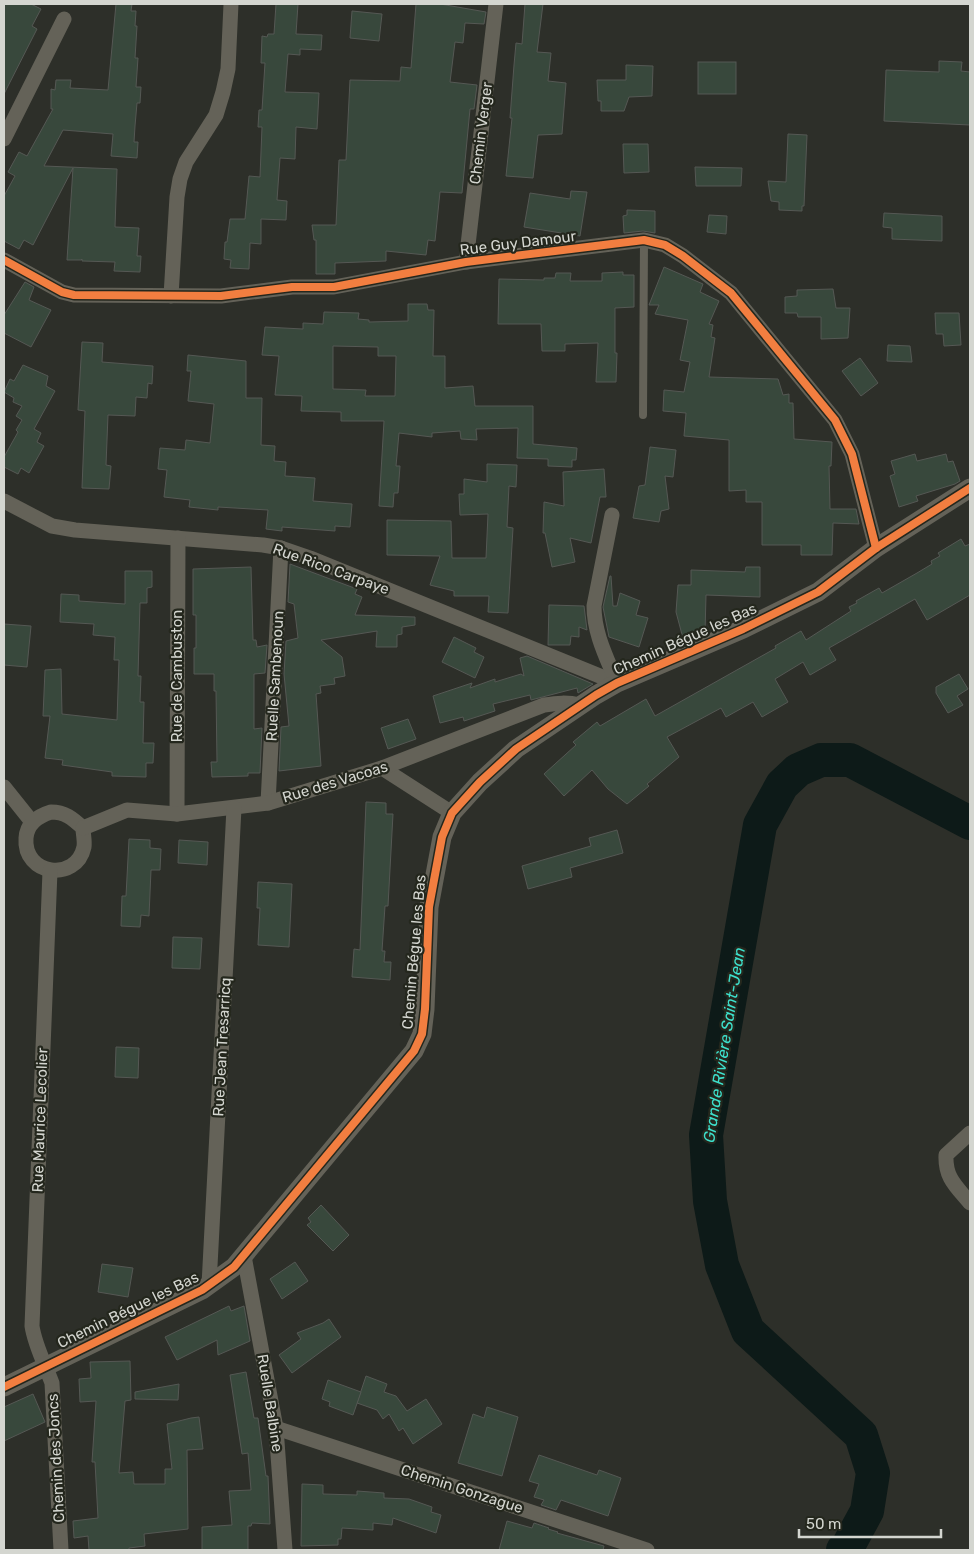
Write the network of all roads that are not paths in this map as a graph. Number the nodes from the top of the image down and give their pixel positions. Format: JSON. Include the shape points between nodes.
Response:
{"nodes":[{"id":1,"x":230,"y":4,"type":"edge"},
{"id":2,"x":496,"y":4,"type":"edge"},
{"id":3,"x":64,"y":19,"type":"dead end"},
{"id":4,"x":4,"y":139,"type":"edge"},
{"id":5,"x":644,"y":240,"type":"junction"},
{"id":6,"x":4,"y":260,"type":"edge"},
{"id":7,"x":466,"y":262,"type":"junction"},
{"id":8,"x":171,"y":296,"type":"junction"},
{"id":9,"x":643,"y":416,"type":"dead end"},
{"id":10,"x":970,"y":488,"type":"edge"},
{"id":11,"x":4,"y":501,"type":"edge"},
{"id":12,"x":612,"y":515,"type":"dead end"},
{"id":13,"x":178,"y":538,"type":"junction"},
{"id":14,"x":281,"y":548,"type":"junction"},
{"id":15,"x":876,"y":548,"type":"junction"},
{"id":16,"x":617,"y":684,"type":"junction"},
{"id":17,"x":580,"y":705,"type":"junction"},
{"id":18,"x":382,"y":768,"type":"junction"},
{"id":19,"x":4,"y":787,"type":"edge"},
{"id":20,"x":268,"y":804,"type":"junction"},
{"id":21,"x":234,"y":808,"type":"junction"},
{"id":22,"x":452,"y":813,"type":"junction"},
{"id":23,"x":176,"y":814,"type":"junction"},
{"id":24,"x":32,"y":822,"type":"junction"},
{"id":25,"x":83,"y":828,"type":"junction"},
{"id":26,"x":50,"y":871,"type":"junction"},
{"id":27,"x":970,"y":1133,"type":"edge"},
{"id":28,"x":970,"y":1204,"type":"edge"},
{"id":29,"x":244,"y":1256,"type":"junction"},
{"id":30,"x":209,"y":1285,"type":"junction"},
{"id":31,"x":46,"y":1366,"type":"junction"},
{"id":32,"x":4,"y":1387,"type":"edge"},
{"id":33,"x":276,"y":1428,"type":"junction"},
{"id":34,"x":61,"y":1550,"type":"edge"},
{"id":35,"x":284,"y":1550,"type":"edge"},
{"id":36,"x":647,"y":1550,"type":"edge"}],
"edges":[{"from":1,"to":8,"type":"street","via":[[224,92],[216,115],[186,162],[180,179]]},
{"from":2,"to":7,"type":"street","name":"Chemin Verger"},
{"from":3,"to":4,"type":"street"},
{"from":5,"to":7,"type":"street","name":"Rue Guy Damour"},
{"from":5,"to":9,"type":"lane"},
{"from":5,"to":15,"type":"street","name":"Rue Guy Damour","via":[[665,245],[731,293],[835,420],[852,454]]},
{"from":6,"to":8,"type":"street","name":"Rue Guy Damour","via":[[62,292],[74,295]]},
{"from":7,"to":8,"type":"street","name":"Rue Guy Damour","via":[[334,287],[292,287],[221,296]]},
{"from":10,"to":15,"type":"street","name":"Chemin Bégue les Bas"},
{"from":11,"to":13,"type":"street","name":"Rue Rico Carpaye","via":[[52,526]]},
{"from":12,"to":16,"type":"street","via":[[594,620]]},
{"from":13,"to":14,"type":"street","name":"Rue Rico Carpaye"},
{"from":13,"to":23,"type":"street","name":"Rue de Cambuston"},
{"from":14,"to":16,"type":"street","name":"Rue Rico Carpaye"},
{"from":14,"to":20,"type":"street","name":"Ruelle Sambenoun"},
{"from":15,"to":16,"type":"street","name":"Chemin Bégue les Bas","via":[[818,592]]},
{"from":16,"to":17,"type":"street","name":"Chemin Bégue les Bas"},
{"from":17,"to":18,"type":"street","name":"Rue des Vacoas","via":[[544,705]]},
{"from":17,"to":22,"type":"street","name":"Chemin Bégue les Bas","via":[[516,750]]},
{"from":18,"to":20,"type":"street","name":"Rue des Vacoas"},
{"from":18,"to":22,"type":"street"},
{"from":19,"to":24,"type":"street"},
{"from":20,"to":21,"type":"street","name":"Rue des Vacoas"},
{"from":21,"to":23,"type":"street","name":"Rue des Vacoas"},
{"from":21,"to":30,"type":"street","name":"Rue Jean Tresarricq"},
{"from":22,"to":29,"type":"street","name":"Chemin Bégue les Bas","via":[[442,837],[429,907],[422,1034],[414,1051]]},
{"from":23,"to":25,"type":"street","name":"Rue des Vacoas","via":[[127,810]]},
{"from":24,"to":25,"type":"street","via":[[40,815],[62,812]]},
{"from":24,"to":26,"type":"street","via":[[26,833],[29,857]]},
{"from":25,"to":26,"type":"street","via":[[84,847],[80,857],[72,866]]},
{"from":26,"to":31,"type":"street","name":"Rue Maurice Lecolier","via":[[32,1326],[35,1343]]},
{"from":27,"to":28,"type":"street","via":[[946,1155],[946,1169]]},
{"from":29,"to":30,"type":"street","name":"Chemin Bégue les Bas","via":[[234,1268]]},
{"from":29,"to":33,"type":"street","name":"Ruelle Balbine"},
{"from":30,"to":31,"type":"street","name":"Chemin Bégue les Bas"},
{"from":31,"to":32,"type":"street","name":"Chemin Bégue les Bas"},
{"from":31,"to":34,"type":"street","name":"Chemin des Joncs","via":[[54,1395]]},
{"from":33,"to":35,"type":"street","name":"Ruelle Balbine"},
{"from":33,"to":36,"type":"street","name":"Chemin Gonzague"}]}
